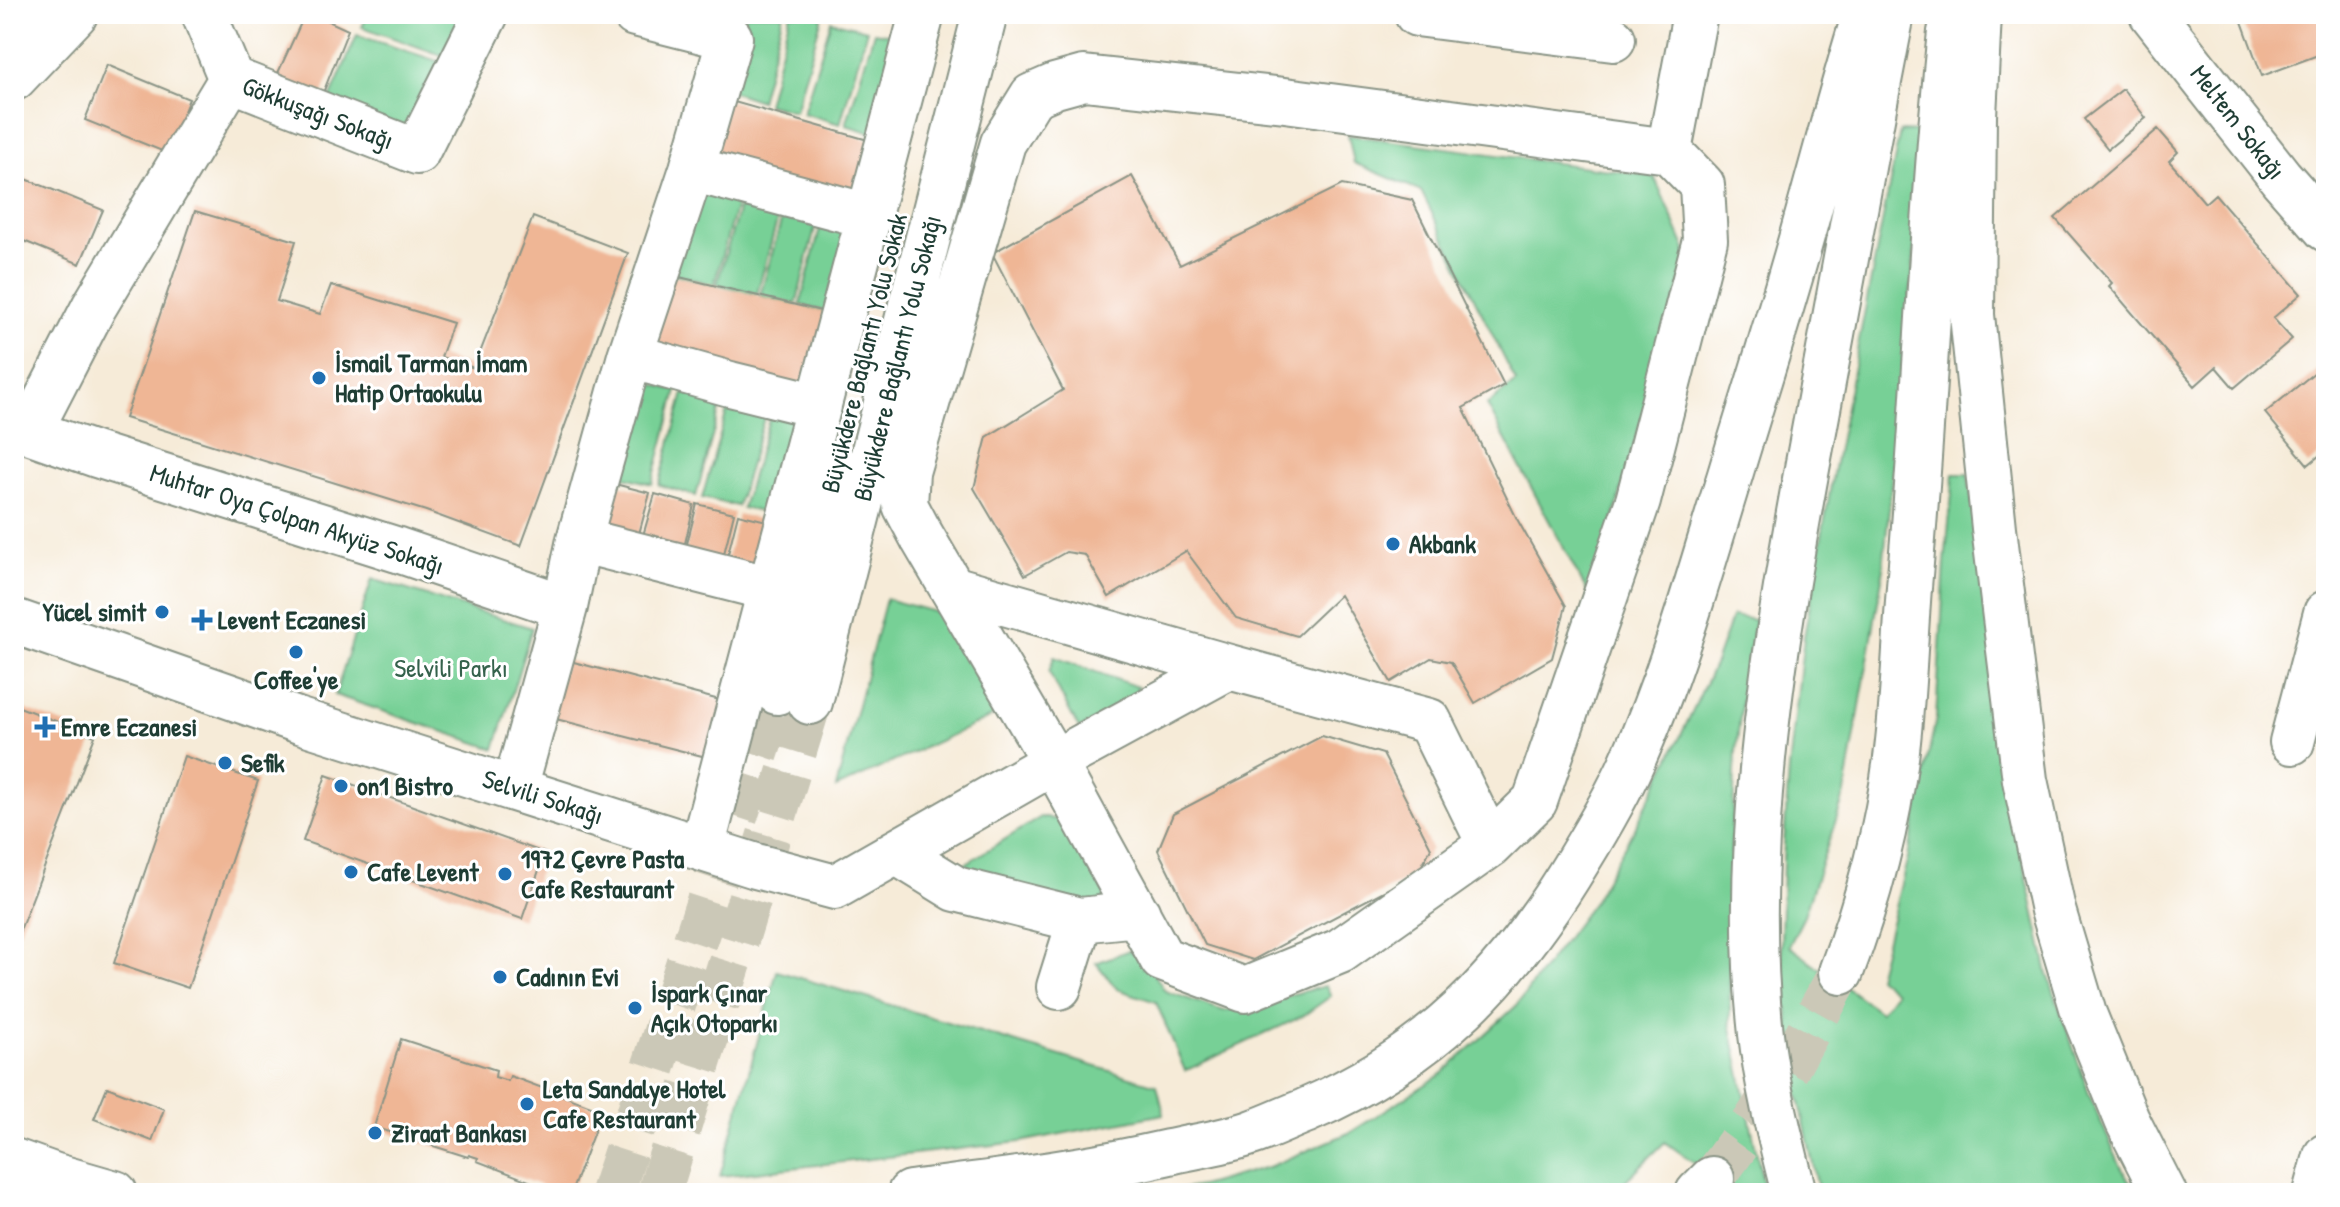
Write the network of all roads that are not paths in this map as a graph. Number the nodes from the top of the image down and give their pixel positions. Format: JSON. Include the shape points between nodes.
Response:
{"nodes":[{"id":1,"x":28,"y":14,"type":"edge"},
{"id":2,"x":75,"y":14,"type":"edge"},
{"id":3,"x":204,"y":14,"type":"edge"},
{"id":4,"x":486,"y":14,"type":"edge"},
{"id":5,"x":635,"y":14,"type":"edge"},
{"id":6,"x":922,"y":14,"type":"edge"},
{"id":7,"x":951,"y":14,"type":"edge"},
{"id":8,"x":985,"y":14,"type":"edge"},
{"id":9,"x":1695,"y":14,"type":"edge"},
{"id":10,"x":1865,"y":14,"type":"edge"},
{"id":11,"x":1892,"y":14,"type":"edge"},
{"id":12,"x":1952,"y":14,"type":"edge"},
{"id":13,"x":1979,"y":14,"type":"edge"},
{"id":14,"x":2152,"y":14,"type":"edge"},
{"id":15,"x":1435,"y":15,"type":"edge"},
{"id":16,"x":14,"y":30,"type":"edge"},
{"id":17,"x":1613,"y":39,"type":"dead end"},
{"id":18,"x":14,"y":78,"type":"edge"},
{"id":19,"x":231,"y":79,"type":"junction"},
{"id":20,"x":1669,"y":151,"type":"junction"},
{"id":21,"x":692,"y":169,"type":"junction"},
{"id":22,"x":868,"y":216,"type":"junction"},
{"id":23,"x":2326,"y":229,"type":"edge"},
{"id":24,"x":630,"y":356,"type":"junction"},
{"id":25,"x":819,"y":406,"type":"junction"},
{"id":26,"x":22,"y":428,"type":"edge"},
{"id":27,"x":579,"y":540,"type":"junction"},
{"id":28,"x":952,"y":588,"type":"junction"},
{"id":29,"x":771,"y":589,"type":"junction"},
{"id":30,"x":565,"y":607,"type":"junction"},
{"id":31,"x":2326,"y":613,"type":"edge"},
{"id":32,"x":14,"y":621,"type":"edge"},
{"id":33,"x":1229,"y":667,"type":"junction"},
{"id":34,"x":793,"y":697,"type":"joint"},
{"id":35,"x":2292,"y":742,"type":"dead end"},
{"id":36,"x":1054,"y":762,"type":"junction"},
{"id":37,"x":515,"y":788,"type":"junction"},
{"id":38,"x":1490,"y":845,"type":"junction"},
{"id":39,"x":702,"y":848,"type":"junction"},
{"id":40,"x":896,"y":852,"type":"junction"},
{"id":41,"x":1138,"y":914,"type":"junction"},
{"id":42,"x":1080,"y":920,"type":"junction"},
{"id":43,"x":1841,"y":972,"type":"tunnel mouth"},
{"id":44,"x":1059,"y":987,"type":"dead end"},
{"id":45,"x":2326,"y":1156,"type":"edge"},
{"id":46,"x":14,"y":1161,"type":"edge"},
{"id":47,"x":115,"y":1193,"type":"edge"},
{"id":48,"x":910,"y":1193,"type":"edge"},
{"id":49,"x":1794,"y":1193,"type":"edge"},
{"id":50,"x":2164,"y":1193,"type":"edge"},
{"id":51,"x":2316,"y":1193,"type":"edge"}],
"edges":[{"from":1,"to":16,"type":"main road"},
{"from":2,"to":18,"type":"main road"},
{"from":3,"to":19,"type":"main road","name":"Gökkuşağı Sokağı"},
{"from":4,"to":19,"type":"main road","name":"Gökkuşağı Sokağı","via":[[417,152]]},
{"from":5,"to":21,"type":"main road","via":[[730,38]]},
{"from":6,"to":22,"type":"main road"},
{"from":7,"to":34,"type":"main road","name":"Büyükdere Bağlantı Yolu Sokak"},
{"from":8,"to":34,"type":"main road","name":"Büyükdere Bağlantı Yolu Sokağı"},
{"from":9,"to":20,"type":"main road"},
{"from":10,"to":48,"type":"main road","via":[[1660,695],[1595,833],[1511,958],[1427,1042],[1374,1076],[1248,1134],[1056,1175]]},
{"from":11,"to":49,"type":"main road","via":[[1794,536],[1761,788],[1755,886],[1761,1034]]},
{"from":12,"to":43,"type":"main road","via":[[1897,751],[1876,862]]},
{"from":13,"to":50,"type":"main road","via":[[1972,315],[2025,780],[2053,910],[2084,1014]]},
{"from":14,"to":23,"type":"main road","name":"Meltem Sokağı"},
{"from":15,"to":17,"type":"main road"},
{"from":19,"to":26,"type":"main road","name":"Muhtar Oya Çolpan Akyüz Sokağı"},
{"from":20,"to":28,"type":"main road","via":[[1084,78],[1032,96],[1003,143],[907,472],[905,505]]},
{"from":20,"to":38,"type":"main road","via":[[1702,185],[1705,240],[1646,471],[1535,801]]},
{"from":21,"to":22,"type":"main road"},
{"from":21,"to":24,"type":"main road"},
{"from":22,"to":25,"type":"main road"},
{"from":24,"to":25,"type":"main road"},
{"from":24,"to":27,"type":"main road"},
{"from":25,"to":29,"type":"main road"},
{"from":26,"to":30,"type":"main road","name":"Muhtar Oya Çolpan Akyüz Sokağı"},
{"from":27,"to":29,"type":"main road"},
{"from":27,"to":30,"type":"main road"},
{"from":28,"to":33,"type":"main road"},
{"from":28,"to":36,"type":"main road"},
{"from":29,"to":39,"type":"main road"},
{"from":30,"to":37,"type":"main road"},
{"from":31,"to":35,"type":"main road"},
{"from":32,"to":37,"type":"main road","name":"Selvili Sokağı","via":[[300,721]]},
{"from":33,"to":36,"type":"main road","name":"Selvili Sokağı"},
{"from":33,"to":38,"type":"main road","via":[[1429,721]]},
{"from":36,"to":40,"type":"main road","name":"Selvili Sokağı"},
{"from":36,"to":41,"type":"main road"},
{"from":37,"to":39,"type":"main road","name":"Selvili Sokağı"},
{"from":38,"to":41,"type":"main road","via":[[1340,951],[1245,990],[1162,959]]},
{"from":39,"to":40,"type":"main road","name":"Selvili Sokağı","via":[[835,887]]},
{"from":40,"to":42,"type":"main road","via":[[956,889]]},
{"from":41,"to":42,"type":"main road"},
{"from":42,"to":44,"type":"main road"},
{"from":45,"to":51,"type":"main road"},
{"from":46,"to":47,"type":"main road"}]}
